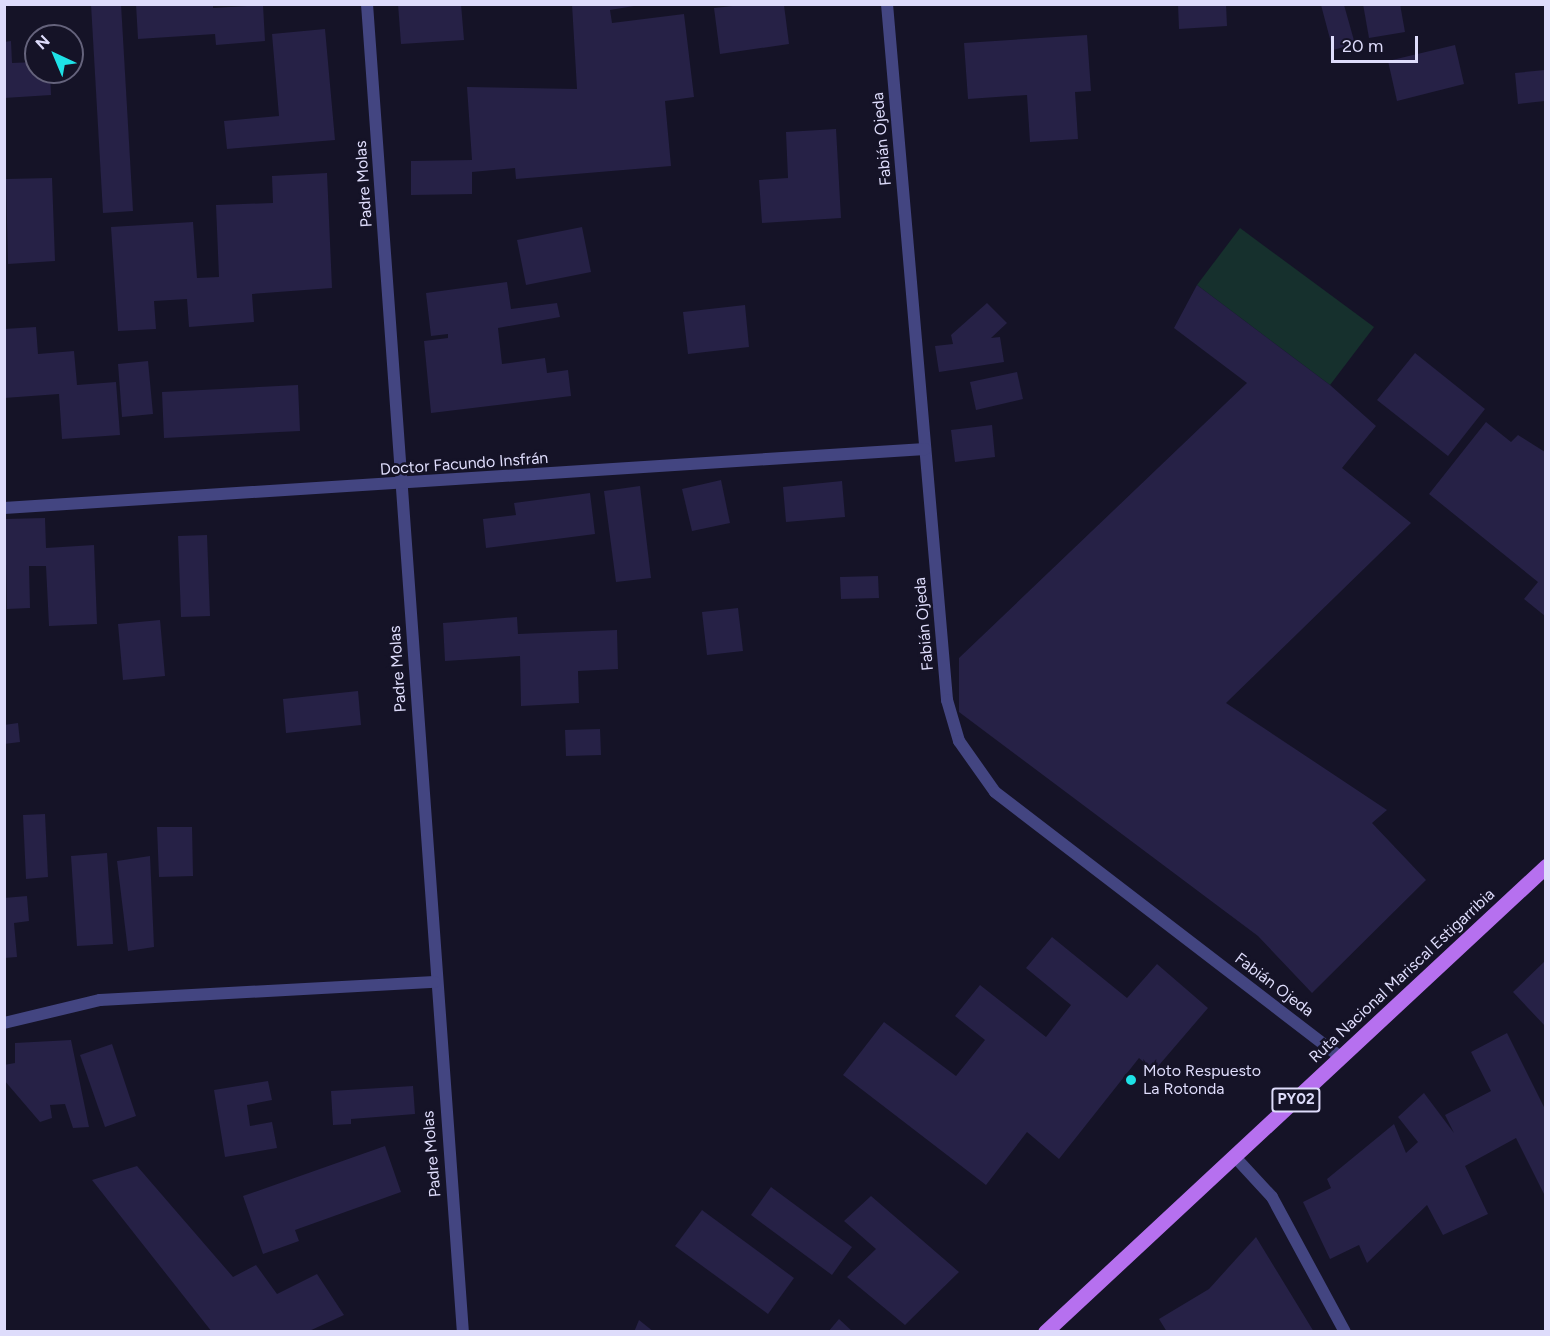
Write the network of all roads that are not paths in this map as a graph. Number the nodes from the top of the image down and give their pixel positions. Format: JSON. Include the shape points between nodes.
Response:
{"nodes":[{"id":1,"x":367,"y":4,"type":"edge"},
{"id":2,"x":887,"y":4,"type":"edge"},
{"id":3,"x":925,"y":449,"type":"junction"},
{"id":4,"x":403,"y":485,"type":"junction"},
{"id":5,"x":4,"y":508,"type":"edge"},
{"id":6,"x":1545,"y":866,"type":"edge"},
{"id":7,"x":435,"y":982,"type":"junction"},
{"id":8,"x":4,"y":1023,"type":"edge"},
{"id":9,"x":1342,"y":1058,"type":"junction"},
{"id":10,"x":1234,"y":1157,"type":"junction"},
{"id":11,"x":463,"y":1332,"type":"edge"},
{"id":12,"x":1046,"y":1332,"type":"edge"},
{"id":13,"x":1345,"y":1332,"type":"edge"}],
"edges":[{"from":1,"to":4,"type":"street","name":"Padre Molas"},
{"from":2,"to":3,"type":"street","name":"Fabián Ojeda"},
{"from":3,"to":4,"type":"street","name":"Doctor Facundo Insfrán"},
{"from":3,"to":9,"type":"street","name":"Fabián Ojeda","via":[[947,700],[959,741],[995,792]]},
{"from":4,"to":5,"type":"street","name":"Doctor Facundo Insfrán"},
{"from":4,"to":7,"type":"street","name":"Padre Molas"},
{"from":6,"to":9,"type":"main road","name":"Ruta Nacional Mariscal Estigarribia","number":"PY02"},
{"from":7,"to":8,"type":"street","via":[[100,1000]]},
{"from":7,"to":11,"type":"street","name":"Padre Molas"},
{"from":9,"to":10,"type":"main road","name":"Ruta Nacional Mariscal Estigarribia","number":"PY02"},
{"from":10,"to":12,"type":"main road","name":"Ruta Nacional Mariscal Estigarribia","number":"PY02"},
{"from":10,"to":13,"type":"street","via":[[1272,1197]]}]}
